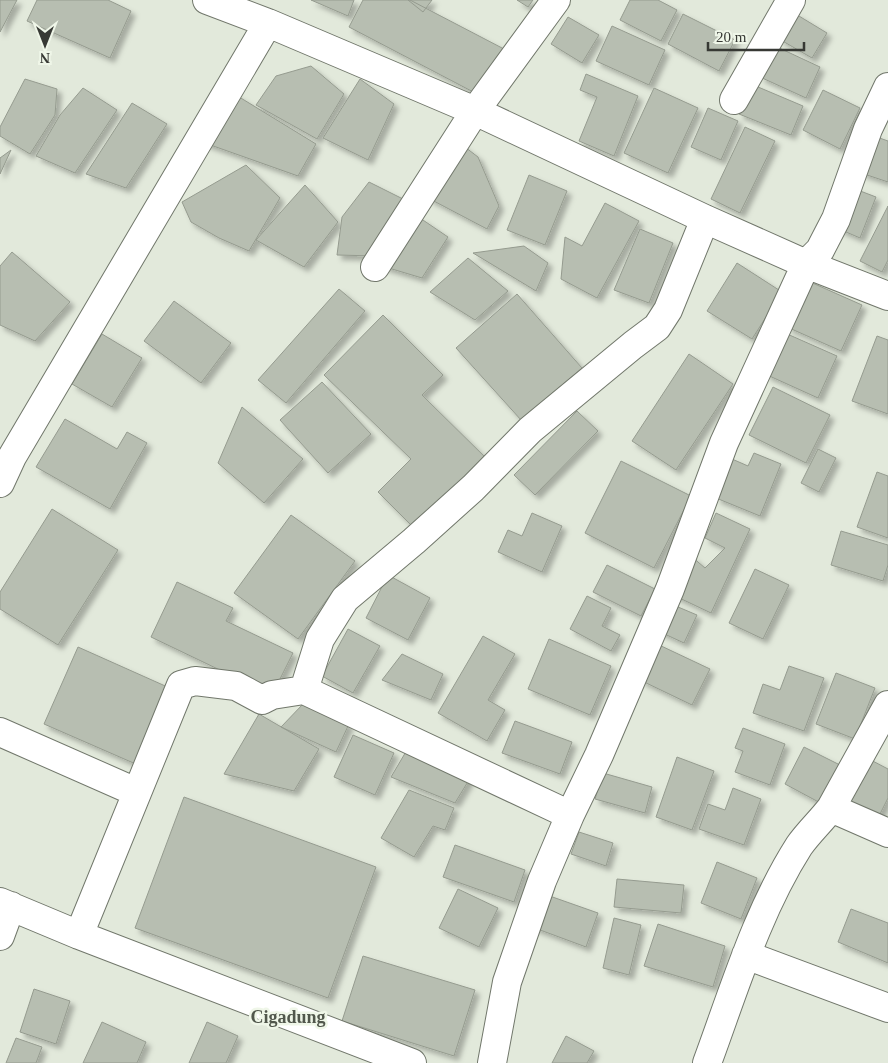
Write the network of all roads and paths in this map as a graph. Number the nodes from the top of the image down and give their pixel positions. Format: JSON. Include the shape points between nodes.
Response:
{"nodes":[{"id":1,"x":207,"y":0,"type":"edge"},
{"id":2,"x":556,"y":0,"type":"edge"},
{"id":3,"x":791,"y":0,"type":"edge"},
{"id":4,"x":268,"y":22,"type":"junction"},
{"id":5,"x":888,"y":87,"type":"edge"},
{"id":6,"x":734,"y":100,"type":"dead end"},
{"id":7,"x":475,"y":111,"type":"junction"},
{"id":8,"x":705,"y":218,"type":"junction"},
{"id":9,"x":806,"y":264,"type":"junction"},
{"id":10,"x":375,"y":267,"type":"dead end"},
{"id":11,"x":888,"y":296,"type":"edge"},
{"id":12,"x":0,"y":483,"type":"edge"},
{"id":13,"x":304,"y":690,"type":"junction"},
{"id":14,"x":888,"y":705,"type":"edge"},
{"id":15,"x":0,"y":732,"type":"edge"},
{"id":16,"x":136,"y":792,"type":"junction"},
{"id":17,"x":831,"y":808,"type":"junction"},
{"id":18,"x":570,"y":815,"type":"junction"},
{"id":19,"x":888,"y":833,"type":"edge"},
{"id":20,"x":6,"y":904,"type":"edge"},
{"id":21,"x":79,"y":935,"type":"junction"},
{"id":22,"x":0,"y":936,"type":"edge"},
{"id":23,"x":746,"y":955,"type":"junction"},
{"id":24,"x":888,"y":1008,"type":"edge"},
{"id":25,"x":412,"y":1063,"type":"edge"},
{"id":26,"x":492,"y":1063,"type":"edge"},
{"id":27,"x":707,"y":1063,"type":"edge"}],
"edges":[{"from":1,"to":4,"type":"street"},
{"from":2,"to":7,"type":"street"},
{"from":3,"to":6,"type":"street"},
{"from":4,"to":7,"type":"street"},
{"from":4,"to":12,"type":"street","via":[[12,457]]},
{"from":5,"to":9,"type":"street","via":[[868,129],[836,218],[820,250]]},
{"from":7,"to":8,"type":"street"},
{"from":7,"to":10,"type":"street"},
{"from":8,"to":9,"type":"street"},
{"from":8,"to":13,"type":"street","via":[[668,310],[657,327],[530,430],[473,488],[345,599],[320,640]]},
{"from":9,"to":11,"type":"street"},
{"from":9,"to":18,"type":"street","via":[[724,443],[670,589],[600,755]]},
{"from":13,"to":16,"type":"street","via":[[272,695],[262,700],[236,686],[195,681],[181,685]]},
{"from":13,"to":18,"type":"street"},
{"from":14,"to":17,"type":"street"},
{"from":15,"to":16,"type":"street"},
{"from":16,"to":21,"type":"street"},
{"from":17,"to":19,"type":"street"},
{"from":17,"to":23,"type":"street","via":[[801,844],[780,879]]},
{"from":18,"to":26,"type":"street","via":[[542,881],[507,982]]},
{"from":20,"to":21,"type":"street"},
{"from":20,"to":22,"type":"street"},
{"from":21,"to":25,"type":"street"},
{"from":23,"to":24,"type":"street"},
{"from":23,"to":27,"type":"street"}]}
